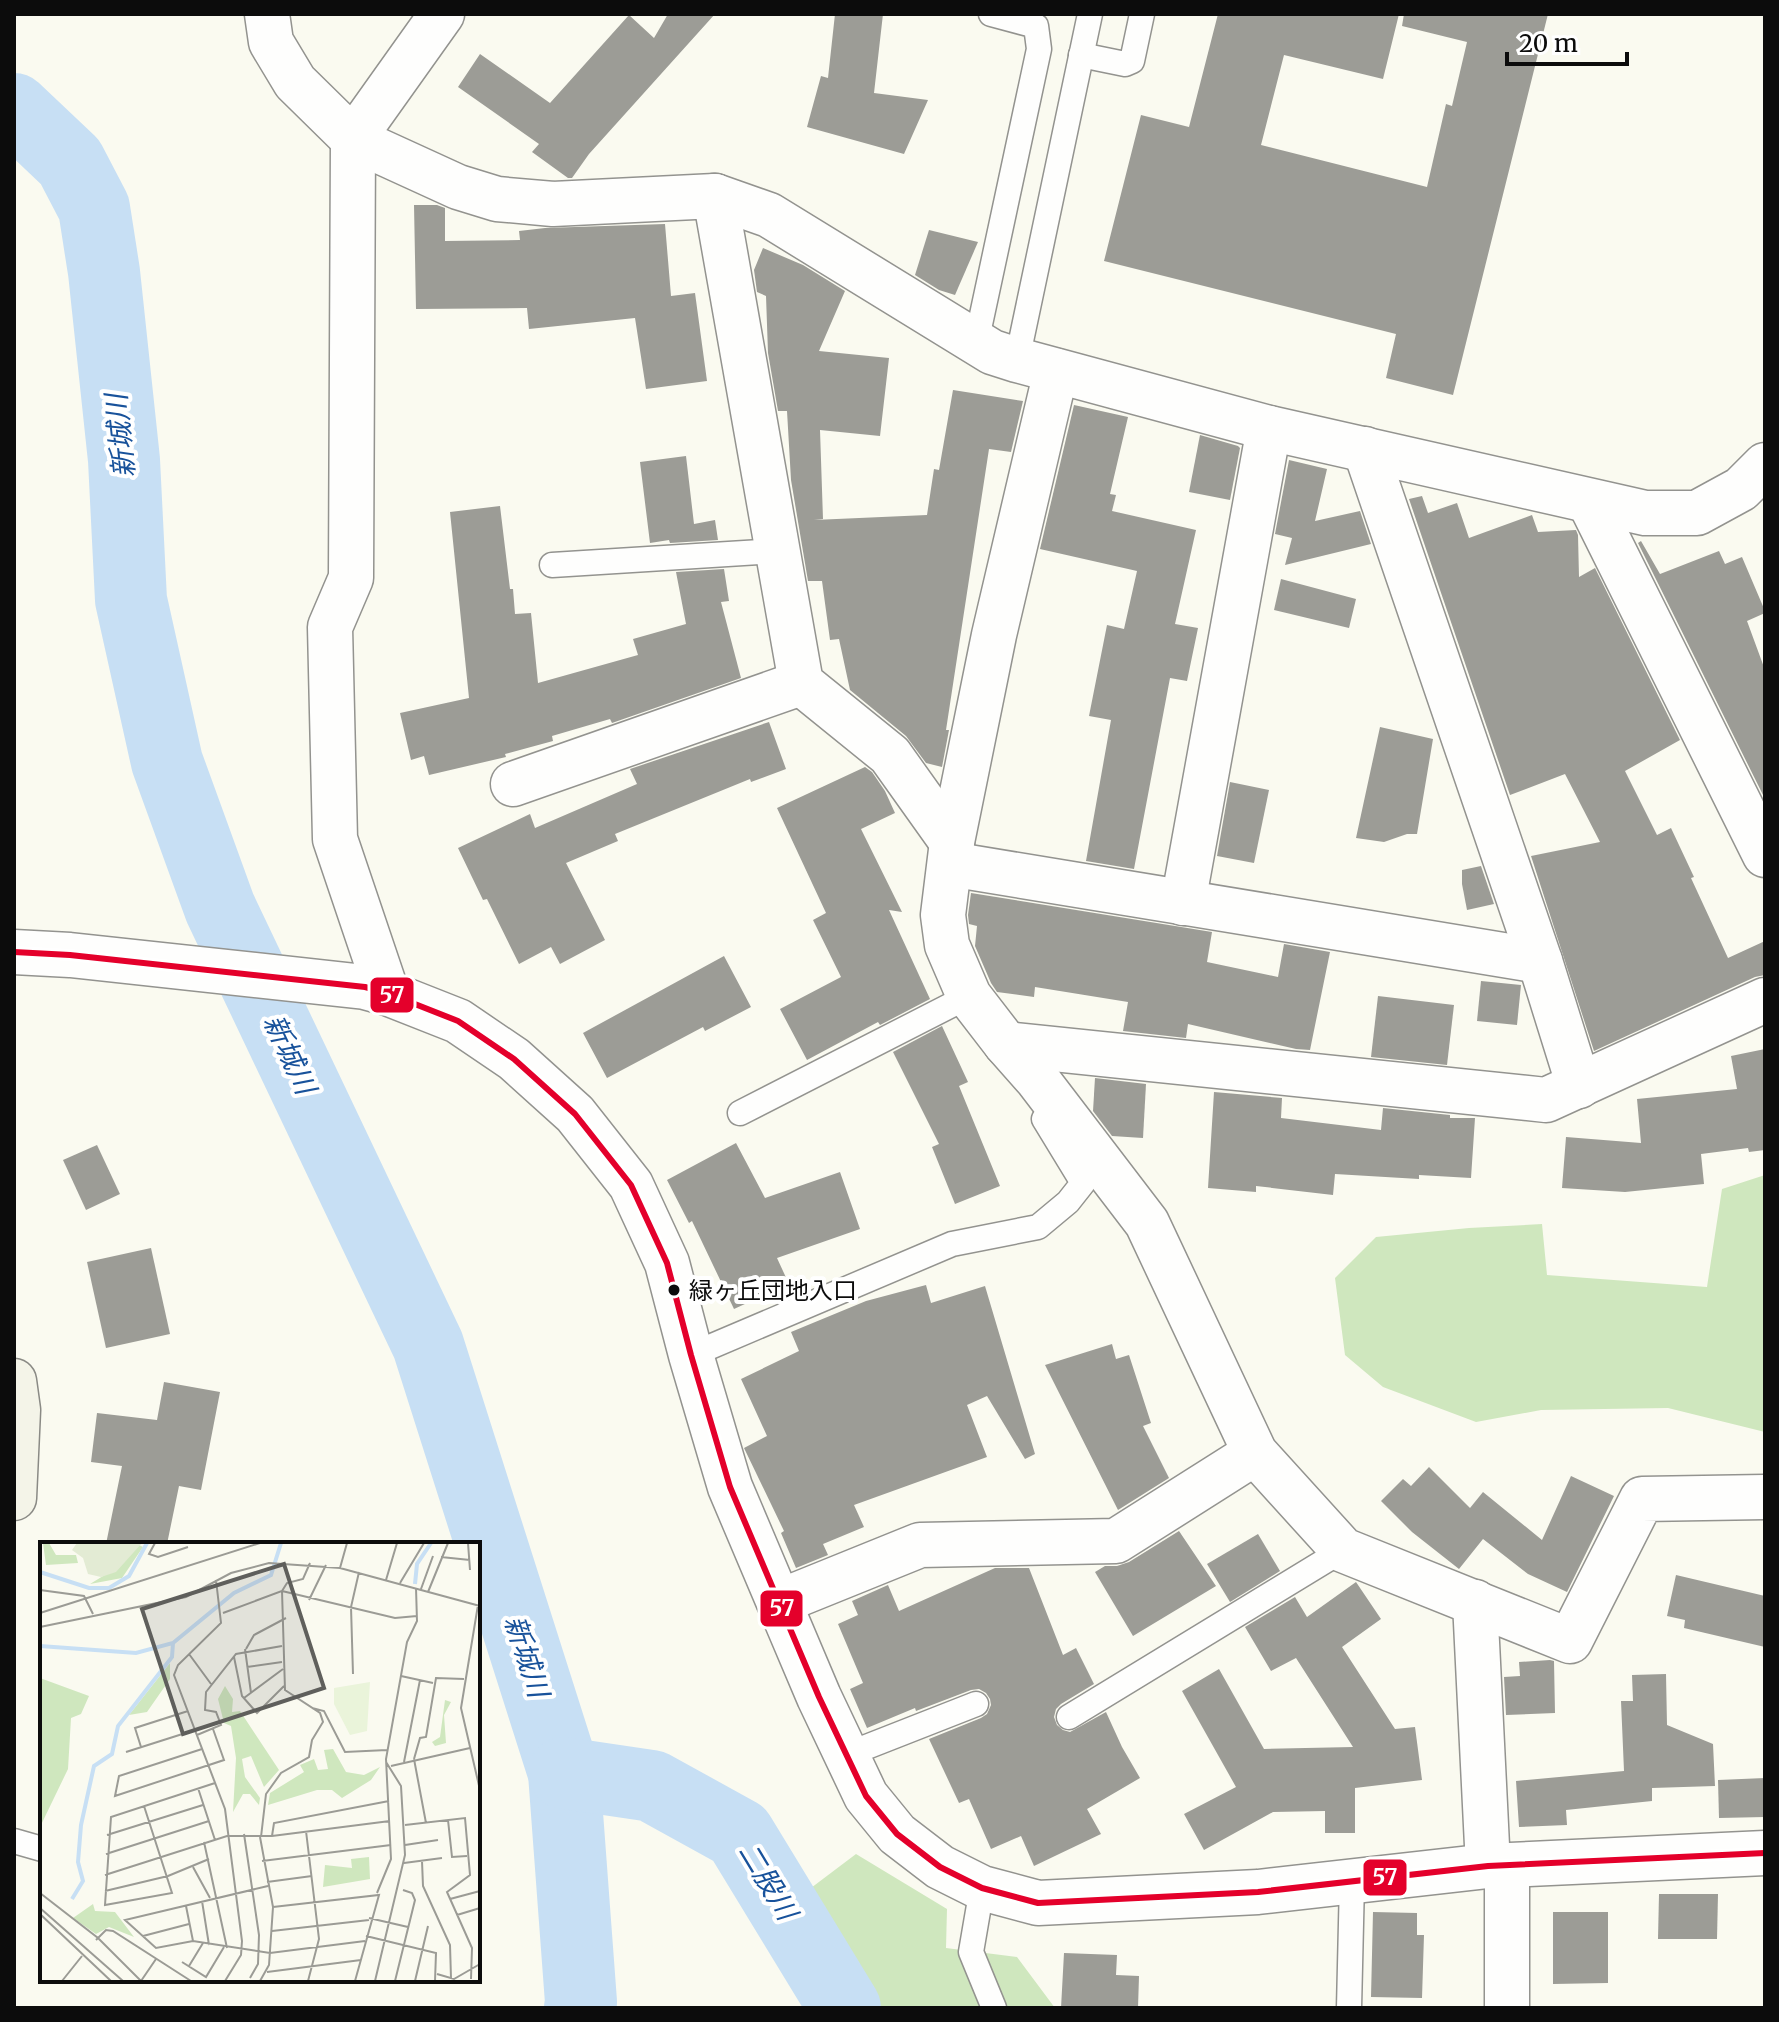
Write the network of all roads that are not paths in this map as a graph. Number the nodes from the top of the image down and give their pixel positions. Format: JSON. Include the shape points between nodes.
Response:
{"nodes":[{"id":1,"x":267,"y":14,"type":"edge"},
{"id":2,"x":442,"y":14,"type":"edge"},
{"id":3,"x":991,"y":14,"type":"edge"},
{"id":4,"x":1090,"y":14,"type":"edge"},
{"id":5,"x":1142,"y":14,"type":"edge"},
{"id":6,"x":1081,"y":55,"type":"junction"},
{"id":7,"x":353,"y":139,"type":"junction"},
{"id":8,"x":715,"y":196,"type":"junction"},
{"id":9,"x":976,"y":343,"type":"junction"},
{"id":10,"x":1037,"y":365,"type":"junction"},
{"id":11,"x":1269,"y":428,"type":"junction"},
{"id":12,"x":1365,"y":449,"type":"junction"},
{"id":13,"x":1757,"y":482,"type":"edge"},
{"id":14,"x":1589,"y":501,"type":"junction"},
{"id":15,"x":777,"y":551,"type":"junction"},
{"id":16,"x":552,"y":565,"type":"dead end"},
{"id":17,"x":801,"y":683,"type":"junction"},
{"id":18,"x":513,"y":784,"type":"dead end"},
{"id":19,"x":951,"y":853,"type":"junction"},
{"id":20,"x":1765,"y":855,"type":"edge"},
{"id":21,"x":1183,"y":903,"type":"junction"},
{"id":22,"x":14,"y":952,"type":"edge"},
{"id":23,"x":1540,"y":961,"type":"junction"},
{"id":24,"x":376,"y":990,"type":"junction"},
{"id":25,"x":969,"y":996,"type":"junction"},
{"id":26,"x":1765,"y":1000,"type":"edge"},
{"id":27,"x":1006,"y":1044,"type":"junction"},
{"id":28,"x":1037,"y":1079,"type":"junction"},
{"id":29,"x":1579,"y":1086,"type":"junction"},
{"id":30,"x":740,"y":1113,"type":"dead end"},
{"id":31,"x":691,"y":1355,"type":"junction"},
{"id":32,"x":14,"y":1381,"type":"edge"},
{"id":33,"x":1255,"y":1453,"type":"junction"},
{"id":34,"x":1765,"y":1497,"type":"edge"},
{"id":35,"x":14,"y":1498,"type":"edge"},
{"id":36,"x":1343,"y":1550,"type":"junction"},
{"id":37,"x":779,"y":1602,"type":"junction"},
{"id":38,"x":1475,"y":1602,"type":"junction"},
{"id":39,"x":976,"y":1704,"type":"dead end"},
{"id":40,"x":1069,"y":1717,"type":"dead end"},
{"id":41,"x":846,"y":1755,"type":"junction"},
{"id":42,"x":14,"y":1841,"type":"edge"},
{"id":43,"x":40,"y":1848,"type":"edge"},
{"id":44,"x":1765,"y":1853,"type":"edge"},
{"id":45,"x":1498,"y":1865,"type":"junction"},
{"id":46,"x":1352,"y":1881,"type":"junction"},
{"id":47,"x":982,"y":1888,"type":"junction"},
{"id":48,"x":994,"y":2008,"type":"edge"},
{"id":49,"x":1349,"y":2008,"type":"edge"},
{"id":50,"x":1507,"y":2008,"type":"edge"}],
"edges":[{"from":1,"to":7,"type":"street","via":[[271,42],[295,82]]},
{"from":2,"to":7,"type":"street"},
{"from":3,"to":9,"type":"lane","via":[[1036,26],[1039,49]]},
{"from":4,"to":6,"type":"lane"},
{"from":5,"to":6,"type":"lane","via":[[1132,61]]},
{"from":6,"to":10,"type":"lane"},
{"from":7,"to":8,"type":"street","via":[[497,199],[553,204]]},
{"from":7,"to":24,"type":"street","via":[[351,578],[330,627],[335,839]]},
{"from":8,"to":9,"type":"street","via":[[769,215]]},
{"from":8,"to":15,"type":"street"},
{"from":9,"to":10,"type":"street"},
{"from":10,"to":11,"type":"street"},
{"from":10,"to":19,"type":"street","via":[[994,635]]},
{"from":11,"to":12,"type":"street"},
{"from":11,"to":21,"type":"street"},
{"from":12,"to":14,"type":"street"},
{"from":12,"to":23,"type":"street"},
{"from":13,"to":14,"type":"street","via":[[1697,513],[1645,513]]},
{"from":14,"to":20,"type":"street"},
{"from":15,"to":16,"type":"lane"},
{"from":15,"to":17,"type":"street"},
{"from":17,"to":18,"type":"street"},
{"from":17,"to":19,"type":"street","via":[[890,755]]},
{"from":19,"to":21,"type":"street"},
{"from":19,"to":25,"type":"street","via":[[943,915],[947,945]]},
{"from":21,"to":23,"type":"street"},
{"from":22,"to":24,"type":"street"},
{"from":23,"to":29,"type":"street"},
{"from":24,"to":31,"type":"street","via":[[458,1021],[514,1059],[575,1114],[631,1185],[667,1263]]},
{"from":25,"to":27,"type":"street"},
{"from":25,"to":30,"type":"lane"},
{"from":26,"to":29,"type":"street"},
{"from":27,"to":28,"type":"street"},
{"from":27,"to":29,"type":"street","via":[[1546,1100]]},
{"from":28,"to":31,"type":"lane","via":[[1034,1103],[1083,1183],[1038,1227],[952,1244]]},
{"from":28,"to":33,"type":"street","via":[[1147,1223]]},
{"from":31,"to":37,"type":"street","via":[[730,1487]]},
{"from":32,"to":35,"type":"main road"},
{"from":33,"to":36,"type":"street"},
{"from":33,"to":37,"type":"street","via":[[1116,1541],[920,1545]]},
{"from":34,"to":38,"type":"street","via":[[1642,1499],[1570,1641]]},
{"from":36,"to":38,"type":"street"},
{"from":36,"to":40,"type":"lane"},
{"from":37,"to":41,"type":"street"},
{"from":38,"to":45,"type":"street"},
{"from":39,"to":41,"type":"lane"},
{"from":41,"to":47,"type":"street","via":[[866,1796],[897,1834],[940,1867]]},
{"from":42,"to":43,"type":"lane"},
{"from":44,"to":45,"type":"street"},
{"from":45,"to":46,"type":"street"},
{"from":45,"to":50,"type":"street"},
{"from":46,"to":47,"type":"street","via":[[1258,1892],[1038,1903]]},
{"from":46,"to":49,"type":"lane"},
{"from":47,"to":48,"type":"lane","via":[[971,1952]]}]}
